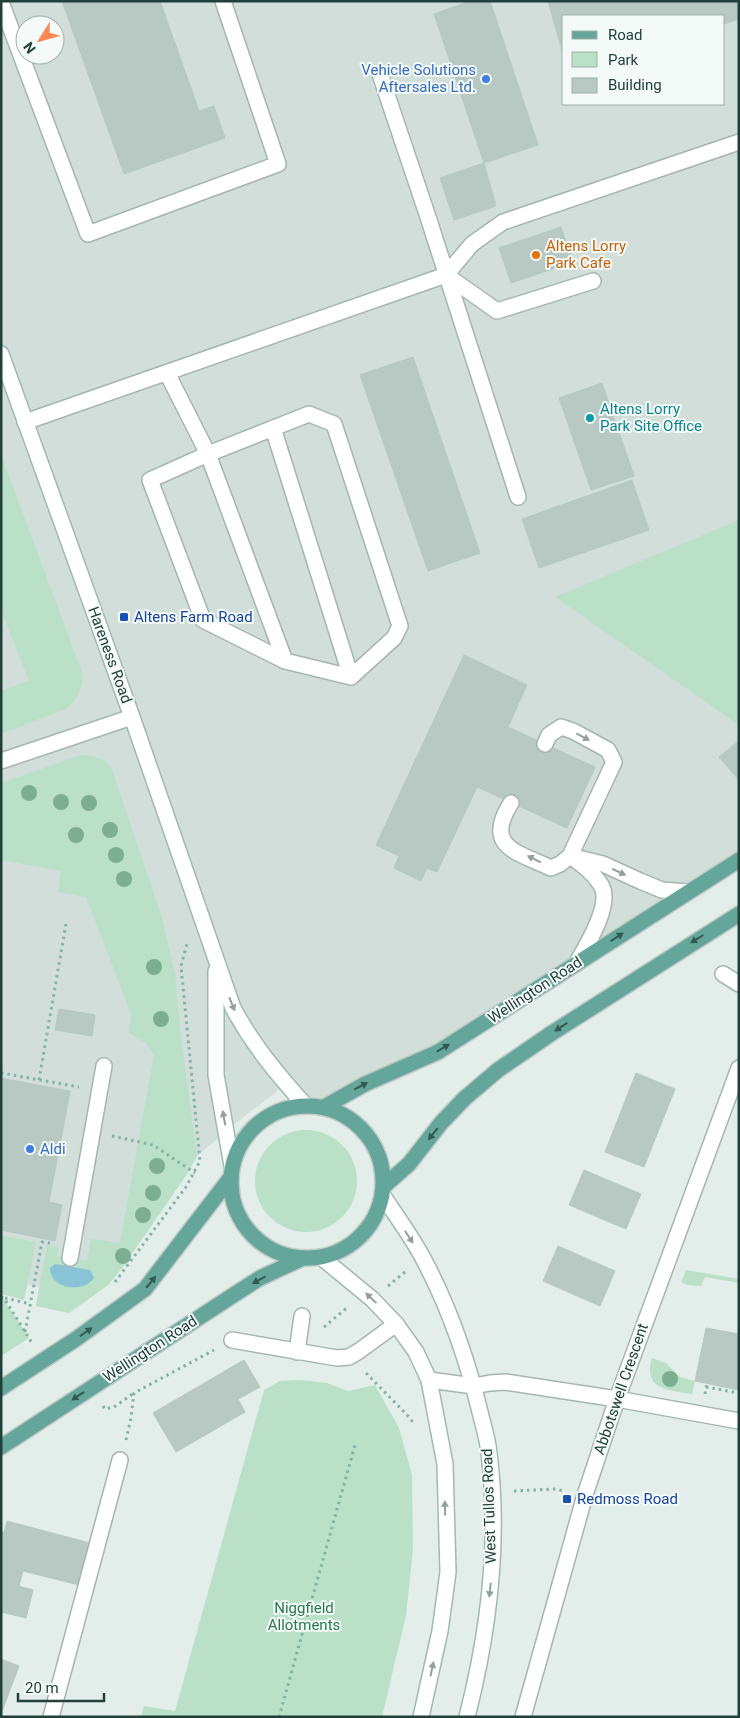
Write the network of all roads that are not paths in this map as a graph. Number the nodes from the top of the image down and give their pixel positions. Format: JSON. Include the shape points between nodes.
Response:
{"nodes":[{"id":1,"x":223,"y":1,"type":"edge"},
{"id":2,"x":2,"y":6,"type":"edge"},
{"id":3,"x":380,"y":74,"type":"dead end"},
{"id":4,"x":739,"y":142,"type":"edge"},
{"id":5,"x":446,"y":275,"type":"junction"},
{"id":6,"x":592,"y":281,"type":"dead end"},
{"id":7,"x":1,"y":354,"type":"edge"},
{"id":8,"x":167,"y":373,"type":"junction"},
{"id":9,"x":25,"y":422,"type":"junction"},
{"id":10,"x":273,"y":428,"type":"junction"},
{"id":11,"x":208,"y":454,"type":"junction"},
{"id":12,"x":518,"y":497,"type":"dead end"},
{"id":13,"x":285,"y":661,"type":"junction"},
{"id":14,"x":351,"y":677,"type":"junction"},
{"id":15,"x":132,"y":717,"type":"junction"},
{"id":16,"x":545,"y":744,"type":"dead end"},
{"id":17,"x":1,"y":761,"type":"edge"},
{"id":18,"x":511,"y":803,"type":"dead end"},
{"id":19,"x":570,"y":856,"type":"junction"},
{"id":20,"x":739,"y":860,"type":"edge"},
{"id":21,"x":687,"y":892,"type":"junction"},
{"id":22,"x":739,"y":914,"type":"edge"},
{"id":23,"x":216,"y":958,"type":"junction"},
{"id":24,"x":576,"y":964,"type":"junction"},
{"id":25,"x":723,"y":974,"type":"dead end"},
{"id":26,"x":739,"y":984,"type":"edge"},
{"id":27,"x":104,"y":1066,"type":"dead end"},
{"id":28,"x":739,"y":1068,"type":"edge"},
{"id":29,"x":305,"y":1105,"type":"junction"},
{"id":30,"x":324,"y":1106,"type":"junction"},
{"id":31,"x":232,"y":1171,"type":"junction"},
{"id":32,"x":384,"y":1191,"type":"junction"},
{"id":33,"x":321,"y":1257,"type":"junction"},
{"id":34,"x":70,"y":1258,"type":"dead end"},
{"id":35,"x":303,"y":1258,"type":"junction"},
{"id":36,"x":302,"y":1316,"type":"dead end"},
{"id":37,"x":396,"y":1324,"type":"junction"},
{"id":38,"x":232,"y":1340,"type":"road end"},
{"id":39,"x":297,"y":1352,"type":"junction"},
{"id":40,"x":429,"y":1380,"type":"junction"},
{"id":41,"x":474,"y":1386,"type":"junction"},
{"id":42,"x":1,"y":1388,"type":"edge"},
{"id":43,"x":617,"y":1398,"type":"junction"},
{"id":44,"x":739,"y":1421,"type":"edge"},
{"id":45,"x":1,"y":1447,"type":"edge"},
{"id":46,"x":120,"y":1460,"type":"road end"},
{"id":47,"x":50,"y":1717,"type":"edge"},
{"id":48,"x":421,"y":1717,"type":"edge"},
{"id":49,"x":467,"y":1717,"type":"edge"},
{"id":50,"x":523,"y":1717,"type":"edge"}],
"edges":[{"from":1,"to":2,"type":"main road","via":[[278,164],[88,234]]},
{"from":3,"to":5,"type":"main road"},
{"from":4,"to":5,"type":"main road","via":[[503,222],[472,244]]},
{"from":5,"to":6,"type":"main road","via":[[497,311]]},
{"from":5,"to":8,"type":"main road"},
{"from":5,"to":12,"type":"main road"},
{"from":7,"to":9,"type":"main road","name":"Hareness Road"},
{"from":8,"to":9,"type":"main road"},
{"from":8,"to":11,"type":"main road"},
{"from":9,"to":15,"type":"main road","name":"Hareness Road"},
{"from":10,"to":11,"type":"main road"},
{"from":10,"to":14,"type":"main road"},
{"from":10,"to":14,"type":"main road","via":[[309,414],[334,424],[400,626],[394,638]]},
{"from":11,"to":13,"type":"main road"},
{"from":11,"to":13,"type":"main road","via":[[150,480],[203,620]]},
{"from":13,"to":14,"type":"main road"},
{"from":15,"to":17,"type":"main road"},
{"from":15,"to":23,"type":"main road","name":"Hareness Road"},
{"from":16,"to":19,"type":"main road","one_way":true,"via":[[549,735],[561,727],[608,750],[614,762]]},
{"from":19,"to":18,"type":"main road","one_way":true,"via":[[551,868],[508,847],[500,837],[500,827]]},
{"from":19,"to":21,"type":"main road","one_way":true,"via":[[603,864],[662,890]]},
{"from":19,"to":24,"type":"main road","via":[[592,873],[602,887],[604,899],[601,914]]},
{"from":20,"to":21,"type":"main road","name":"Wellington Road"},
{"from":24,"to":21,"type":"main road","name":"Wellington Road","one_way":true},
{"from":22,"to":32,"type":"main road","one_way":true,"via":[[498,1070],[441,1123]]},
{"from":23,"to":29,"type":"main road","name":"Hareness Road","one_way":true,"via":[[233,1008],[248,1035]]},
{"from":31,"to":23,"type":"main road","name":"Hareness Road","one_way":true,"via":[[216,1075]]},
{"from":30,"to":24,"type":"main road","name":"Wellington Road","one_way":true,"via":[[438,1052]]},
{"from":25,"to":26,"type":"main road"},
{"from":27,"to":34,"type":"main road"},
{"from":28,"to":43,"type":"main road","name":"Abbotswell Crescent"},
{"from":29,"to":30,"type":"main road"},
{"from":29,"to":31,"type":"main road","via":[[279,1111],[258,1123],[242,1142]]},
{"from":30,"to":32,"type":"main road","via":[[349,1117],[368,1135],[381,1160]]},
{"from":31,"to":35,"type":"main road","via":[[232,1197],[238,1216],[250,1233],[283,1255]]},
{"from":42,"to":31,"type":"main road","one_way":true,"via":[[99,1324],[145,1288]]},
{"from":32,"to":33,"type":"main road","via":[[375,1218],[362,1236],[343,1250]]},
{"from":32,"to":41,"type":"main road","name":"West Tullos Road","one_way":true,"via":[[444,1302]]},
{"from":33,"to":35,"type":"main road"},
{"from":37,"to":33,"type":"main road","one_way":true,"via":[[372,1299]]},
{"from":35,"to":45,"type":"main road","name":"Wellington Road","one_way":true,"via":[[260,1278]]},
{"from":36,"to":39,"type":"main road"},
{"from":37,"to":39,"type":"main road","via":[[349,1356],[337,1358]]},
{"from":37,"to":40,"type":"main road","via":[[416,1352]]},
{"from":38,"to":39,"type":"main road"},
{"from":40,"to":41,"type":"main road"},
{"from":48,"to":40,"type":"main road","one_way":true,"via":[[440,1631],[448,1572],[445,1464]]},
{"from":41,"to":43,"type":"main road","via":[[505,1382]]},
{"from":41,"to":49,"type":"main road","name":"West Tullos Road","one_way":true,"via":[[489,1452],[494,1554],[478,1672]]},
{"from":43,"to":44,"type":"main road"},
{"from":43,"to":50,"type":"main road","name":"Abbotswell Crescent","via":[[585,1496]]},
{"from":46,"to":47,"type":"main road"}]}
